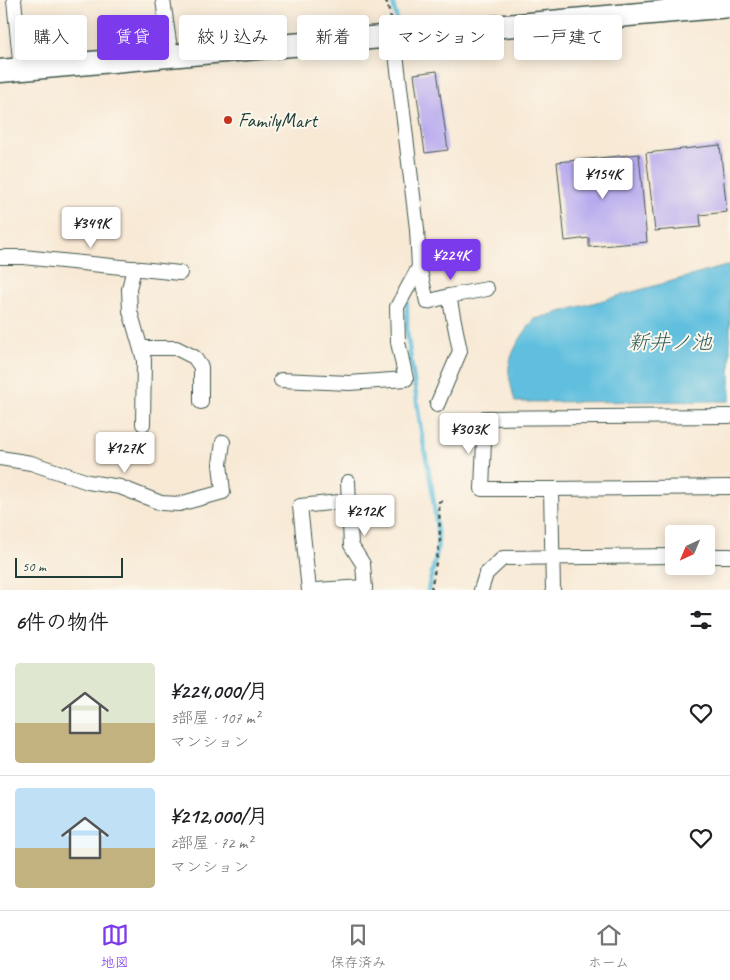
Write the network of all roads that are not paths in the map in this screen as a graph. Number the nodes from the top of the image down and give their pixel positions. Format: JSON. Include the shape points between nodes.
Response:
{"nodes":[{"id":1,"x":14,"y":0,"type":"edge"},
{"id":2,"x":163,"y":0,"type":"edge"},
{"id":3,"x":730,"y":6,"type":"edge"},
{"id":4,"x":504,"y":26,"type":"edge"},
{"id":5,"x":379,"y":37,"type":"edge"},
{"id":6,"x":171,"y":56,"type":"junction"},
{"id":7,"x":397,"y":60,"type":"edge"},
{"id":8,"x":11,"y":70,"type":"edge"},
{"id":9,"x":0,"y":256,"type":"edge"},
{"id":10,"x":134,"y":268,"type":"junction"},
{"id":11,"x":419,"y":268,"type":"junction"},
{"id":12,"x":180,"y":273,"type":"dead end"},
{"id":13,"x":486,"y":289,"type":"dead end"},
{"id":14,"x":449,"y":296,"type":"junction"},
{"id":15,"x":141,"y":348,"type":"junction"},
{"id":16,"x":281,"y":380,"type":"dead end"},
{"id":17,"x":201,"y":402,"type":"dead end"},
{"id":18,"x":437,"y":405,"type":"dead end"},
{"id":19,"x":730,"y":416,"type":"edge"},
{"id":20,"x":143,"y":424,"type":"dead end"},
{"id":21,"x":223,"y":442,"type":"dead end"},
{"id":22,"x":0,"y":458,"type":"edge"},
{"id":23,"x":348,"y":482,"type":"dead end"},
{"id":24,"x":730,"y":487,"type":"edge"},
{"id":25,"x":551,"y":489,"type":"junction"},
{"id":26,"x":348,"y":501,"type":"junction"},
{"id":27,"x":665,"y":556,"type":"edge"},
{"id":28,"x":715,"y":556,"type":"edge"},
{"id":29,"x":730,"y":556,"type":"edge"},
{"id":30,"x":552,"y":558,"type":"junction"},
{"id":31,"x":365,"y":589,"type":"edge"},
{"id":32,"x":309,"y":590,"type":"edge"},
{"id":33,"x":316,"y":590,"type":"edge"},
{"id":34,"x":482,"y":590,"type":"edge"},
{"id":35,"x":553,"y":590,"type":"edge"}],
"edges":[{"from":1,"to":8,"type":"street"},
{"from":2,"to":6,"type":"street"},
{"from":3,"to":4,"type":"main road"},
{"from":5,"to":6,"type":"main road"},
{"from":6,"to":8,"type":"main road"},
{"from":7,"to":11,"type":"street"},
{"from":9,"to":10,"type":"street"},
{"from":10,"to":12,"type":"street"},
{"from":10,"to":15,"type":"street","via":[[129,289],[130,310]]},
{"from":11,"to":14,"type":"street","via":[[427,302]]},
{"from":11,"to":16,"type":"street","via":[[397,307],[398,342],[406,379],[349,383]]},
{"from":13,"to":14,"type":"street"},
{"from":14,"to":18,"type":"street","via":[[460,351]]},
{"from":15,"to":17,"type":"street","via":[[176,348],[194,358],[201,367]]},
{"from":15,"to":20,"type":"street","via":[[144,360]]},
{"from":19,"to":25,"type":"street","via":[[485,418],[482,489]]},
{"from":21,"to":22,"type":"street","via":[[220,464],[222,492],[179,504],[161,503],[120,487],[88,482],[31,463]]},
{"from":23,"to":26,"type":"street"},
{"from":24,"to":25,"type":"street"},
{"from":25,"to":30,"type":"street"},
{"from":26,"to":31,"type":"street","via":[[351,545],[363,564]]},
{"from":26,"to":32,"type":"street","via":[[300,506]]},
{"from":27,"to":30,"type":"street"},
{"from":28,"to":29,"type":"street"},
{"from":30,"to":34,"type":"street","via":[[503,558],[486,574]]},
{"from":30,"to":35,"type":"street"},
{"from":31,"to":33,"type":"street"}]}
